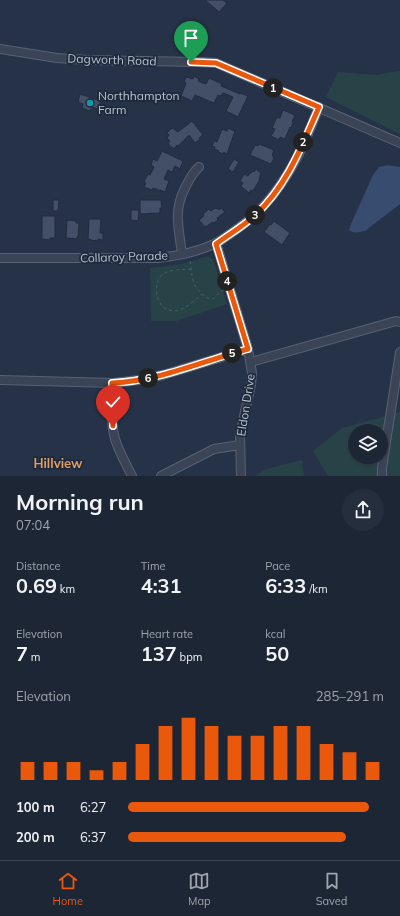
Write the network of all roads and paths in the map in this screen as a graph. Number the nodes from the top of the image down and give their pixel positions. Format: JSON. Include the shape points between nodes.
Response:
{"nodes":[{"id":1,"x":0,"y":49,"type":"edge"},
{"id":2,"x":319,"y":107,"type":"junction"},
{"id":3,"x":400,"y":143,"type":"edge"},
{"id":4,"x":199,"y":168,"type":"dead end"},
{"id":5,"x":216,"y":244,"type":"junction"},
{"id":6,"x":182,"y":254,"type":"junction"},
{"id":7,"x":0,"y":258,"type":"edge"},
{"id":8,"x":190,"y":261,"type":"dead end"},
{"id":9,"x":191,"y":269,"type":"junction"},
{"id":10,"x":224,"y":290,"type":"dead end"},
{"id":11,"x":202,"y":294,"type":"junction"},
{"id":12,"x":400,"y":322,"type":"edge"},
{"id":13,"x":248,"y":349,"type":"junction"},
{"id":14,"x":400,"y":352,"type":"edge"},
{"id":15,"x":251,"y":362,"type":"junction"},
{"id":16,"x":0,"y":380,"type":"edge"},
{"id":17,"x":112,"y":383,"type":"junction"},
{"id":18,"x":240,"y":445,"type":"junction"},
{"id":19,"x":132,"y":476,"type":"edge"},
{"id":20,"x":161,"y":476,"type":"edge"},
{"id":21,"x":241,"y":476,"type":"edge"},
{"id":22,"x":382,"y":476,"type":"edge"}],
"edges":[{"from":1,"to":2,"type":"street","name":"Dagworth Road","via":[[87,60],[216,63]]},
{"from":2,"to":3,"type":"street","name":"Dagworth Road"},
{"from":2,"to":5,"type":"street","name":"Collaroy Parade","via":[[294,162],[277,191],[254,216]]},
{"from":4,"to":6,"type":"street","via":[[189,180],[178,206]]},
{"from":5,"to":6,"type":"street","name":"Collaroy Parade"},
{"from":5,"to":13,"type":"street","name":"Eldon Drive"},
{"from":6,"to":7,"type":"street","name":"Collaroy Parade","via":[[146,259]]},
{"from":8,"to":9,"type":"path"},
{"from":9,"to":11,"type":"path","via":[[193,283]]},
{"from":9,"to":11,"type":"path","via":[[170,271],[160,276],[157,292],[160,304],[166,310],[179,310]]},
{"from":10,"to":11,"type":"path","via":[[212,300]]},
{"from":12,"to":15,"type":"street","via":[[396,321]]},
{"from":13,"to":15,"type":"street","name":"Eldon Drive"},
{"from":13,"to":17,"type":"street","via":[[163,375]]},
{"from":14,"to":22,"type":"street"},
{"from":15,"to":18,"type":"street","name":"Eldon Drive","via":[[251,385]]},
{"from":16,"to":17,"type":"street"},
{"from":17,"to":19,"type":"street","via":[[114,433],[117,446]]},
{"from":18,"to":20,"type":"street","via":[[214,449]]},
{"from":18,"to":21,"type":"street","name":"Eldon Drive"}]}
